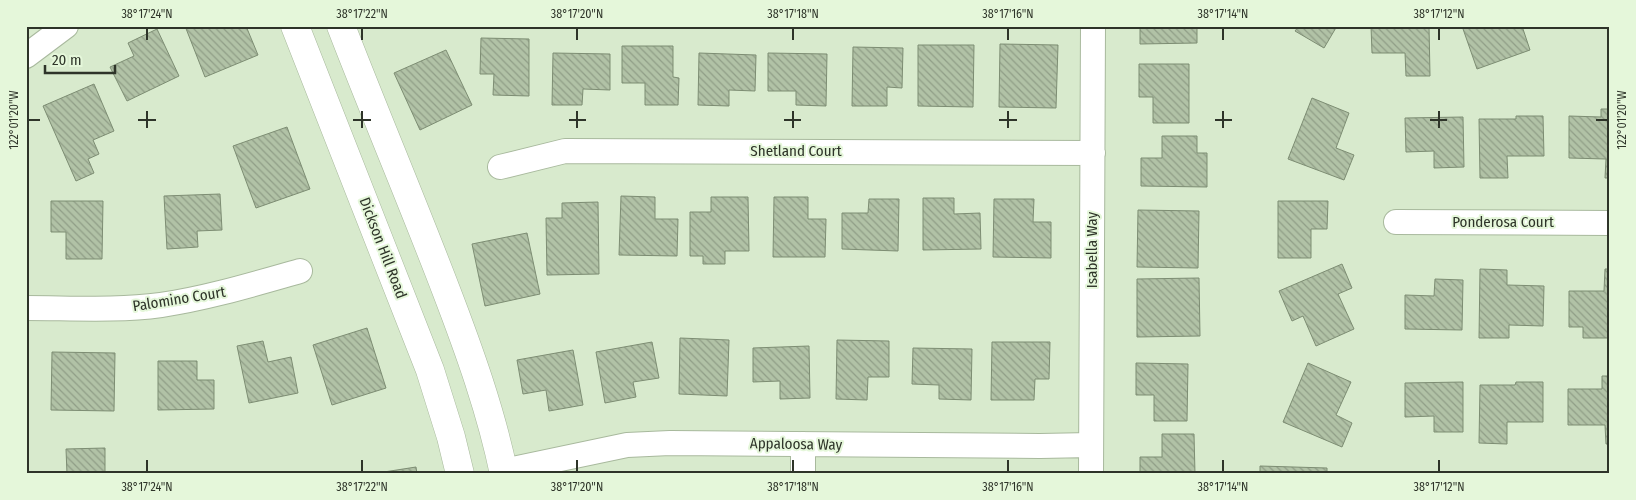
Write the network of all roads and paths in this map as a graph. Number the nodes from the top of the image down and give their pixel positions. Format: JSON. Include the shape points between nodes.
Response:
{"nodes":[{"id":1,"x":66,"y":26,"type":"edge"},
{"id":2,"x":296,"y":26,"type":"edge"},
{"id":3,"x":341,"y":26,"type":"edge"},
{"id":4,"x":1094,"y":26,"type":"edge"},
{"id":5,"x":26,"y":56,"type":"edge"},
{"id":6,"x":1093,"y":153,"type":"junction"},
{"id":7,"x":500,"y":167,"type":"dead end"},
{"id":8,"x":1396,"y":222,"type":"dead end"},
{"id":9,"x":1610,"y":223,"type":"edge"},
{"id":10,"x":300,"y":271,"type":"dead end"},
{"id":11,"x":26,"y":308,"type":"edge"},
{"id":12,"x":803,"y":444,"type":"junction"},
{"id":13,"x":1091,"y":445,"type":"junction"},
{"id":14,"x":504,"y":472,"type":"edge"},
{"id":15,"x":460,"y":474,"type":"edge"},
{"id":16,"x":803,"y":474,"type":"edge"},
{"id":17,"x":1090,"y":474,"type":"edge"}],
"edges":[{"from":1,"to":5,"type":"street"},
{"from":2,"to":15,"type":"street","name":"Dickson Hill Road","via":[[430,370]]},
{"from":3,"to":14,"type":"street","via":[[471,356]]},
{"from":4,"to":6,"type":"street","name":"Isabella Way"},
{"from":6,"to":7,"type":"street","name":"Shetland Court","via":[[565,151]]},
{"from":6,"to":13,"type":"street","name":"Isabella Way"},
{"from":8,"to":9,"type":"street","name":"Ponderosa Court"},
{"from":10,"to":11,"type":"street","name":"Palomino Court","via":[[160,305],[109,309]]},
{"from":12,"to":13,"type":"street","name":"Appaloosa Way"},
{"from":12,"to":14,"type":"street","name":"Appaloosa Way","via":[[627,445]]},
{"from":12,"to":16,"type":"street"},
{"from":13,"to":17,"type":"street","name":"Isabella Way"}]}
